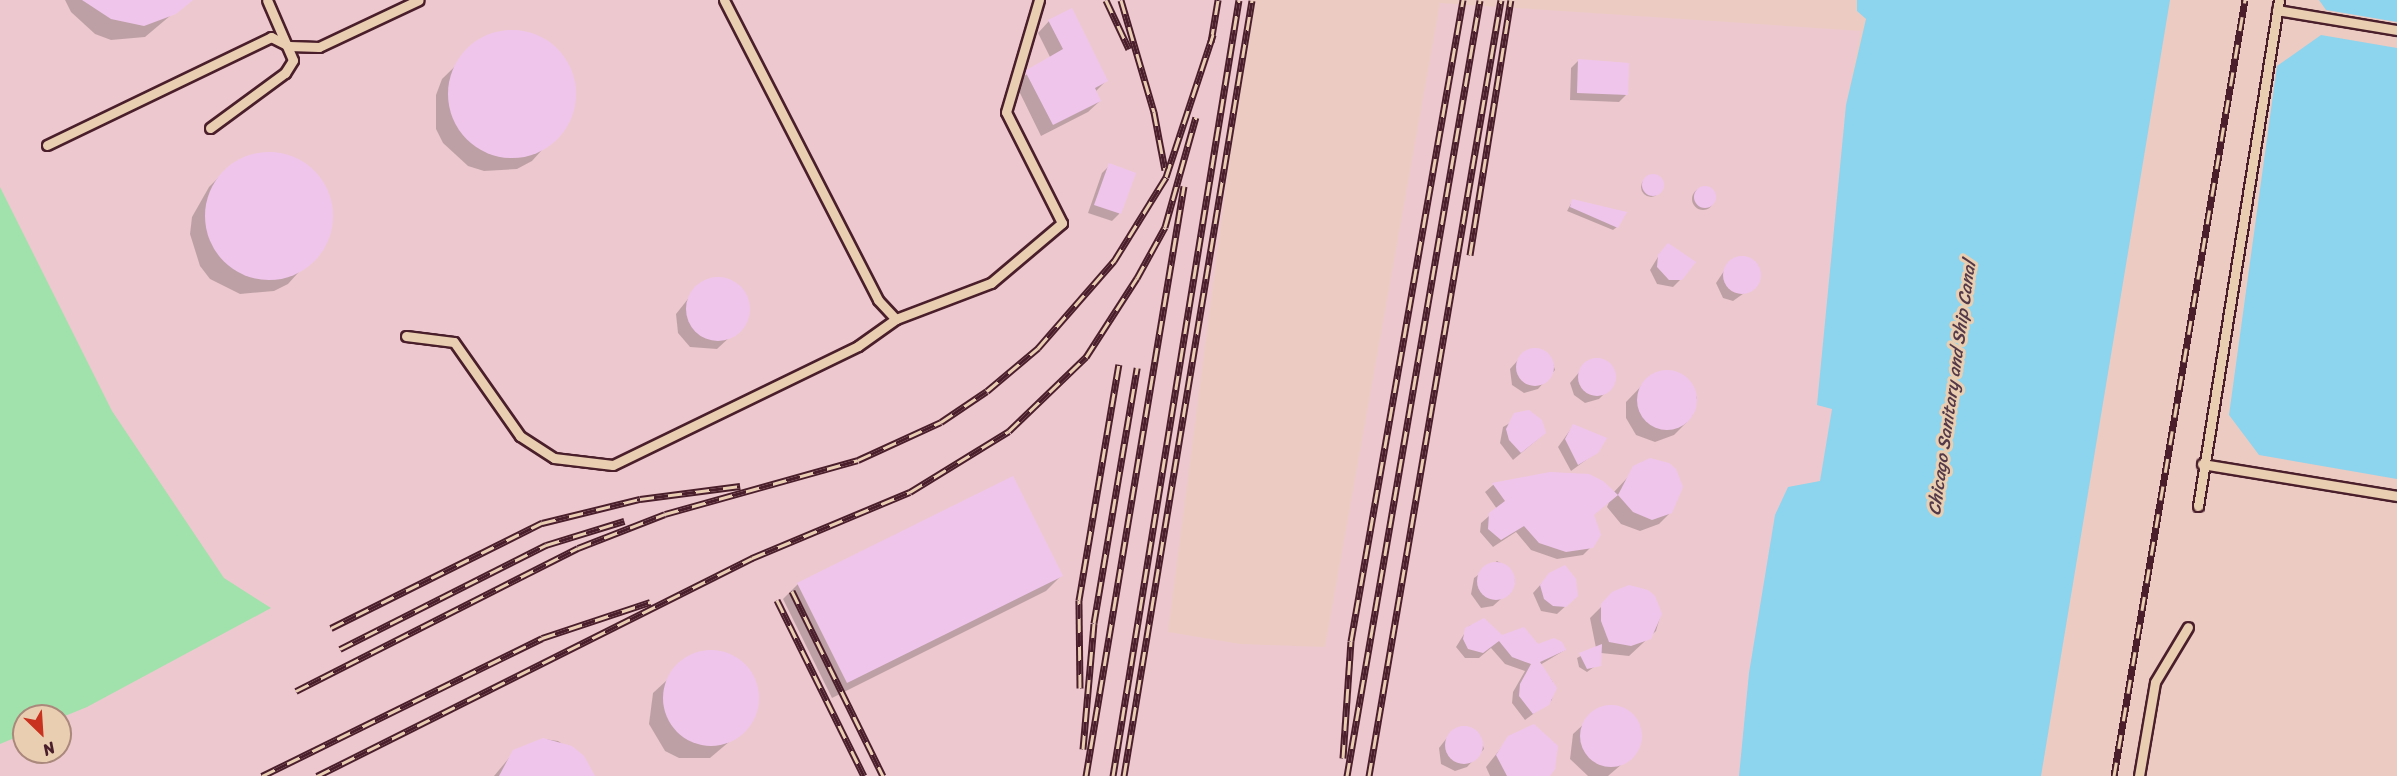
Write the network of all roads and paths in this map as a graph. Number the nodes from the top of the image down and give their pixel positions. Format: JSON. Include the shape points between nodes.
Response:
{"nodes":[{"id":1,"x":267,"y":0,"type":"edge"},
{"id":2,"x":419,"y":0,"type":"edge"},
{"id":3,"x":724,"y":0,"type":"edge"},
{"id":4,"x":1039,"y":0,"type":"edge"},
{"id":5,"x":2278,"y":5,"type":"edge"},
{"id":6,"x":2397,"y":30,"type":"edge"},
{"id":7,"x":289,"y":46,"type":"junction"},
{"id":8,"x":210,"y":128,"type":"dead end"},
{"id":9,"x":48,"y":145,"type":"dead end"},
{"id":10,"x":896,"y":319,"type":"junction"},
{"id":11,"x":406,"y":336,"type":"dead end"},
{"id":12,"x":2202,"y":464,"type":"junction"},
{"id":13,"x":2397,"y":496,"type":"edge"},
{"id":14,"x":2198,"y":506,"type":"dead end"},
{"id":15,"x":2188,"y":627,"type":"dead end"},
{"id":16,"x":2139,"y":776,"type":"edge"}],
"edges":[{"from":1,"to":7,"type":"lane"},
{"from":2,"to":7,"type":"lane","via":[[319,47]]},
{"from":3,"to":10,"type":"lane","via":[[878,300]]},
{"from":4,"to":10,"type":"lane","via":[[1006,112],[1062,223],[991,283]]},
{"from":5,"to":6,"type":"lane"},
{"from":5,"to":12,"type":"lane"},
{"from":7,"to":8,"type":"lane","via":[[293,60],[285,74]]},
{"from":7,"to":9,"type":"lane","via":[[271,37]]},
{"from":10,"to":11,"type":"lane","via":[[858,346],[613,465],[554,458],[520,436],[454,342]]},
{"from":12,"to":13,"type":"lane"},
{"from":12,"to":14,"type":"lane"},
{"from":15,"to":16,"type":"lane","via":[[2155,682]]}]}
